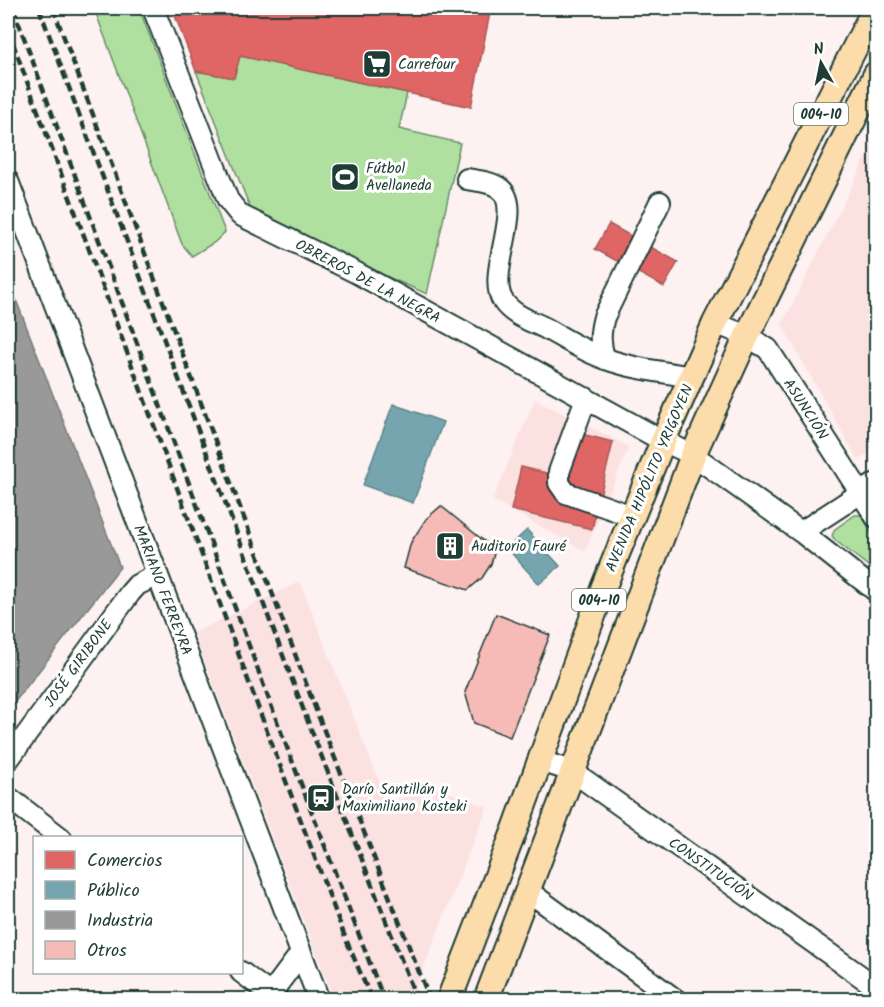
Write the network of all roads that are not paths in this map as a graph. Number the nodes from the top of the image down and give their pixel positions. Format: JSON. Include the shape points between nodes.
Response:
{"nodes":[{"id":1,"x":153,"y":8,"type":"edge"},
{"id":2,"x":875,"y":8,"type":"edge"},
{"id":3,"x":876,"y":74,"type":"edge"},
{"id":4,"x":467,"y":179,"type":"dead end"},
{"id":5,"x":8,"y":180,"type":"edge"},
{"id":6,"x":660,"y":201,"type":"dead end"},
{"id":7,"x":715,"y":323,"type":"junction"},
{"id":8,"x":747,"y":336,"type":"junction"},
{"id":9,"x":605,"y":359,"type":"junction"},
{"id":10,"x":692,"y":377,"type":"junction"},
{"id":11,"x":586,"y":398,"type":"junction"},
{"id":12,"x":663,"y":441,"type":"junction"},
{"id":13,"x":693,"y":455,"type":"junction"},
{"id":14,"x":869,"y":488,"type":"edge"},
{"id":15,"x":632,"y":516,"type":"junction"},
{"id":16,"x":876,"y":517,"type":"edge"},
{"id":17,"x":801,"y":532,"type":"junction"},
{"id":18,"x":157,"y":575,"type":"junction"},
{"id":19,"x":876,"y":591,"type":"edge"},
{"id":20,"x":8,"y":760,"type":"edge"},
{"id":21,"x":540,"y":761,"type":"junction"},
{"id":22,"x":572,"y":771,"type":"junction"},
{"id":23,"x":8,"y":797,"type":"edge"},
{"id":24,"x":60,"y":836,"type":"edge"},
{"id":25,"x":528,"y":891,"type":"junction"},
{"id":26,"x":301,"y":953,"type":"junction"},
{"id":27,"x":243,"y":974,"type":"edge"},
{"id":28,"x":872,"y":988,"type":"edge"},
{"id":29,"x":271,"y":998,"type":"edge"},
{"id":30,"x":319,"y":999,"type":"edge"},
{"id":31,"x":449,"y":999,"type":"edge"},
{"id":32,"x":486,"y":999,"type":"edge"},
{"id":33,"x":676,"y":999,"type":"edge"}],
"edges":[{"from":1,"to":11,"type":"street","name":"OBREROS DE LA NEGRA","via":[[228,200],[240,215],[355,272]]},
{"from":2,"to":7,"type":"main road","name":"AVENIDA HIPÓLITO YRIGOYEN","number":"004-10"},
{"from":3,"to":8,"type":"main road","number":"004-10"},
{"from":4,"to":9,"type":"street","via":[[500,187],[507,197],[509,210],[497,284],[502,300],[515,313]]},
{"from":5,"to":18,"type":"street","name":"MARIANO FERREYRA"},
{"from":6,"to":9,"type":"street","via":[[604,317],[600,348]]},
{"from":7,"to":8,"type":"street","name":"ASUNCIÓN"},
{"from":7,"to":10,"type":"main road","name":"AVENIDA HIPÓLITO YRIGOYEN","number":"004-10"},
{"from":8,"to":13,"type":"main road","number":"004-10"},
{"from":8,"to":14,"type":"street","name":"ASUNCIÓN","via":[[768,349]]},
{"from":9,"to":10,"type":"street"},
{"from":10,"to":12,"type":"main road","name":"AVENIDA HIPÓLITO YRIGOYEN","number":"004-10"},
{"from":11,"to":12,"type":"street","name":"OBREROS DE LA NEGRA"},
{"from":11,"to":15,"type":"street","via":[[559,472],[559,483],[566,493]]},
{"from":12,"to":13,"type":"street","name":"OBREROS DE LA NEGRA"},
{"from":12,"to":15,"type":"main road","name":"AVENIDA HIPÓLITO YRIGOYEN","number":"004-10"},
{"from":13,"to":17,"type":"street","name":"OBREROS DE LA NEGRA"},
{"from":13,"to":22,"type":"main road","number":"004-10"},
{"from":14,"to":16,"type":"street","name":"ASUNCIÓN"},
{"from":14,"to":17,"type":"street"},
{"from":15,"to":21,"type":"main road","name":"AVENIDA HIPÓLITO YRIGOYEN","number":"004-10"},
{"from":17,"to":19,"type":"street","name":"OBREROS DE LA NEGRA"},
{"from":18,"to":20,"type":"street","name":"JOSÉ GIRIBONE","via":[[130,593]]},
{"from":18,"to":26,"type":"street","name":"MARIANO FERREYRA"},
{"from":21,"to":22,"type":"street","name":"CONSTITUCIÓN"},
{"from":21,"to":31,"type":"main road","name":"AVENIDA HIPÓLITO YRIGOYEN","number":"004-10"},
{"from":22,"to":25,"type":"main road","number":"004-10"},
{"from":22,"to":28,"type":"street","name":"CONSTITUCIÓN"},
{"from":23,"to":24,"type":"street"},
{"from":25,"to":32,"type":"main road","number":"004-10"},
{"from":25,"to":33,"type":"street"},
{"from":26,"to":29,"type":"street"},
{"from":26,"to":30,"type":"street","name":"MARIANO FERREYRA"},
{"from":27,"to":29,"type":"street"}]}
